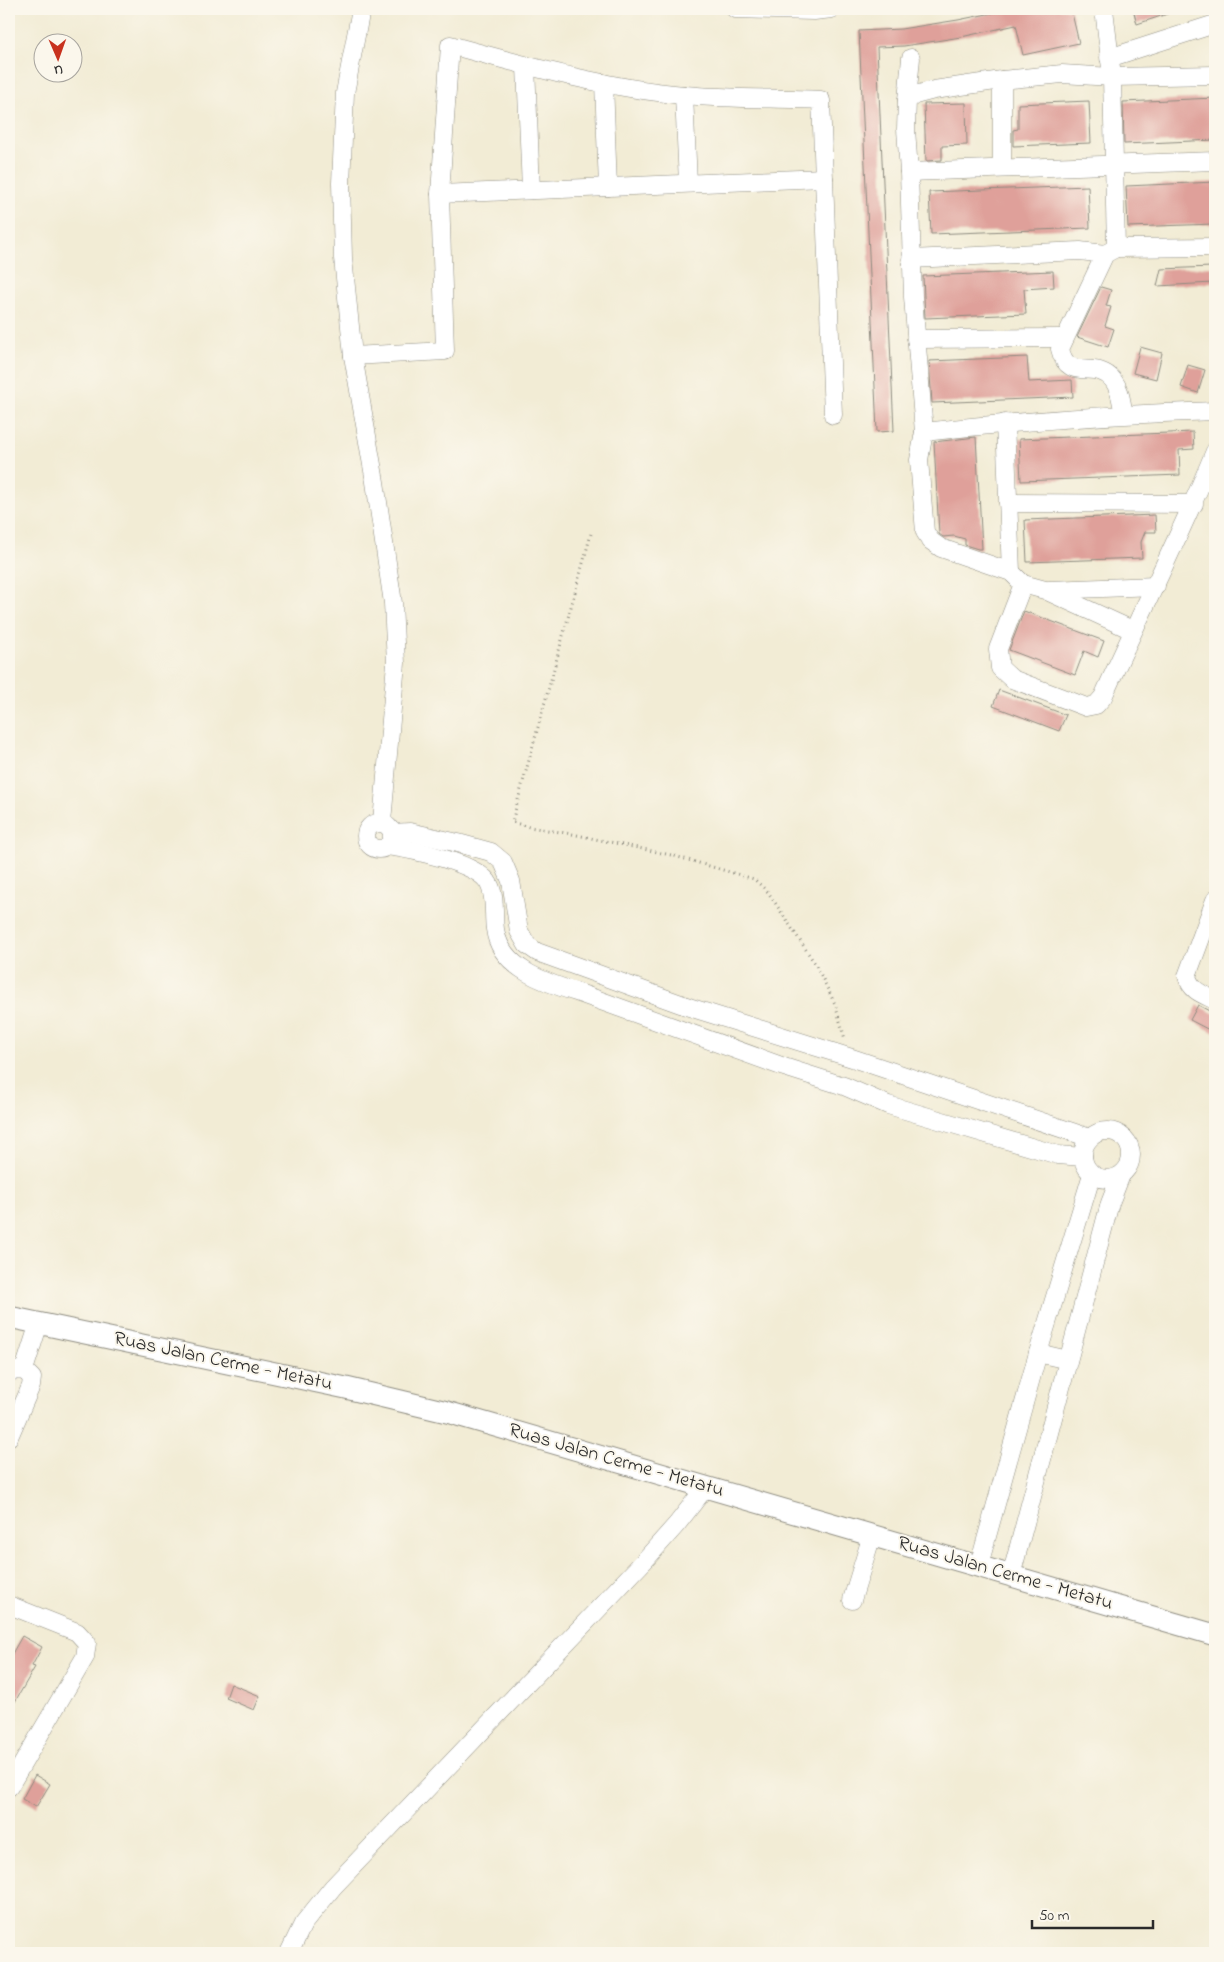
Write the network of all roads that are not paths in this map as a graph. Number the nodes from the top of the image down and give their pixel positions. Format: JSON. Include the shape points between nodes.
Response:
{"nodes":[{"id":1,"x":361,"y":9,"type":"edge"},
{"id":2,"x":735,"y":9,"type":"edge"},
{"id":3,"x":832,"y":9,"type":"edge"},
{"id":4,"x":1104,"y":9,"type":"edge"},
{"id":5,"x":814,"y":10,"type":"edge"},
{"id":6,"x":1215,"y":27,"type":"edge"},
{"id":7,"x":911,"y":58,"type":"dead end"},
{"id":8,"x":1109,"y":58,"type":"junction"},
{"id":9,"x":526,"y":66,"type":"junction"},
{"id":10,"x":1215,"y":75,"type":"edge"},
{"id":11,"x":1112,"y":77,"type":"junction"},
{"id":12,"x":1002,"y":80,"type":"junction"},
{"id":13,"x":604,"y":82,"type":"junction"},
{"id":14,"x":684,"y":95,"type":"junction"},
{"id":15,"x":907,"y":100,"type":"junction"},
{"id":16,"x":1215,"y":161,"type":"edge"},
{"id":17,"x":1112,"y":164,"type":"junction"},
{"id":18,"x":1002,"y":168,"type":"junction"},
{"id":19,"x":909,"y":172,"type":"junction"},
{"id":20,"x":824,"y":178,"type":"junction"},
{"id":21,"x":688,"y":183,"type":"junction"},
{"id":22,"x":608,"y":187,"type":"junction"},
{"id":23,"x":531,"y":190,"type":"junction"},
{"id":24,"x":440,"y":194,"type":"junction"},
{"id":25,"x":1215,"y":247,"type":"edge"},
{"id":26,"x":1110,"y":251,"type":"junction"},
{"id":27,"x":911,"y":259,"type":"junction"},
{"id":28,"x":1064,"y":338,"type":"junction"},
{"id":29,"x":916,"y":339,"type":"junction"},
{"id":30,"x":353,"y":356,"type":"junction"},
{"id":31,"x":1215,"y":411,"type":"edge"},
{"id":32,"x":1124,"y":414,"type":"junction"},
{"id":33,"x":833,"y":416,"type":"dead end"},
{"id":34,"x":1005,"y":423,"type":"junction"},
{"id":35,"x":924,"y":432,"type":"junction"},
{"id":36,"x":1215,"y":451,"type":"edge"},
{"id":37,"x":1008,"y":503,"type":"junction"},
{"id":38,"x":1194,"y":504,"type":"junction"},
{"id":39,"x":1016,"y":578,"type":"junction"},
{"id":40,"x":1156,"y":586,"type":"junction"},
{"id":41,"x":1044,"y":590,"type":"junction"},
{"id":42,"x":1132,"y":630,"type":"junction"},
{"id":43,"x":387,"y":834,"type":"junction"},
{"id":44,"x":1215,"y":904,"type":"edge"},
{"id":45,"x":1215,"y":1000,"type":"edge"},
{"id":46,"x":852,"y":1058,"type":"junction"},
{"id":47,"x":844,"y":1086,"type":"junction"},
{"id":48,"x":1090,"y":1138,"type":"junction"},
{"id":49,"x":1083,"y":1157,"type":"junction"},
{"id":50,"x":1092,"y":1174,"type":"junction"},
{"id":51,"x":1121,"y":1175,"type":"junction"},
{"id":52,"x":9,"y":1317,"type":"edge"},
{"id":53,"x":39,"y":1323,"type":"junction"},
{"id":54,"x":1038,"y":1353,"type":"junction"},
{"id":55,"x":1068,"y":1360,"type":"junction"},
{"id":56,"x":16,"y":1371,"type":"edge"},
{"id":57,"x":9,"y":1437,"type":"edge"},
{"id":58,"x":705,"y":1488,"type":"junction"},
{"id":59,"x":872,"y":1535,"type":"junction"},
{"id":60,"x":979,"y":1565,"type":"junction"},
{"id":61,"x":1011,"y":1576,"type":"junction"},
{"id":62,"x":852,"y":1600,"type":"dead end"},
{"id":63,"x":10,"y":1607,"type":"edge"},
{"id":64,"x":1215,"y":1635,"type":"edge"},
{"id":65,"x":9,"y":1787,"type":"edge"},
{"id":66,"x":289,"y":1953,"type":"edge"}],
"edges":[{"from":1,"to":30,"type":"street","via":[[345,93],[341,183],[342,258]]},
{"from":2,"to":5,"type":"street"},
{"from":3,"to":5,"type":"street"},
{"from":4,"to":8,"type":"street"},
{"from":6,"to":8,"type":"street"},
{"from":7,"to":15,"type":"street"},
{"from":8,"to":11,"type":"street"},
{"from":9,"to":13,"type":"street"},
{"from":9,"to":23,"type":"street"},
{"from":9,"to":24,"type":"street","via":[[450,44]]},
{"from":10,"to":11,"type":"street"},
{"from":11,"to":12,"type":"street","via":[[1062,74]]},
{"from":11,"to":17,"type":"street"},
{"from":12,"to":15,"type":"street","via":[[921,93]]},
{"from":12,"to":18,"type":"street"},
{"from":13,"to":14,"type":"street"},
{"from":13,"to":22,"type":"street"},
{"from":14,"to":20,"type":"street","via":[[821,100]]},
{"from":14,"to":21,"type":"street"},
{"from":15,"to":19,"type":"street"},
{"from":16,"to":17,"type":"street"},
{"from":17,"to":18,"type":"street"},
{"from":17,"to":26,"type":"street"},
{"from":18,"to":19,"type":"street"},
{"from":19,"to":27,"type":"street"},
{"from":20,"to":21,"type":"street"},
{"from":20,"to":33,"type":"street"},
{"from":21,"to":22,"type":"street"},
{"from":22,"to":23,"type":"street"},
{"from":23,"to":24,"type":"street"},
{"from":24,"to":30,"type":"street","via":[[445,351]]},
{"from":25,"to":26,"type":"street"},
{"from":26,"to":27,"type":"street"},
{"from":26,"to":28,"type":"street"},
{"from":27,"to":29,"type":"street"},
{"from":28,"to":29,"type":"street"},
{"from":28,"to":32,"type":"street","via":[[1060,348],[1063,360],[1071,367],[1105,372],[1119,389]]},
{"from":29,"to":35,"type":"street"},
{"from":30,"to":43,"type":"street","via":[[392,603],[396,663]]},
{"from":31,"to":32,"type":"street"},
{"from":32,"to":34,"type":"street"},
{"from":34,"to":35,"type":"street"},
{"from":34,"to":37,"type":"street"},
{"from":35,"to":39,"type":"street","via":[[919,460],[925,532],[931,542]]},
{"from":36,"to":38,"type":"street"},
{"from":37,"to":38,"type":"street"},
{"from":37,"to":39,"type":"street"},
{"from":38,"to":40,"type":"street"},
{"from":39,"to":41,"type":"street"},
{"from":39,"to":42,"type":"street","via":[[998,649],[1000,668],[1012,679],[1086,707],[1096,705],[1103,697]]},
{"from":40,"to":41,"type":"street"},
{"from":40,"to":42,"type":"street"},
{"from":41,"to":42,"type":"street"},
{"from":43,"to":46,"type":"street","via":[[410,832],[491,852],[503,862],[511,881],[519,931],[527,945],[537,952],[689,1007]]},
{"from":43,"to":47,"type":"street","via":[[404,848],[482,874],[490,885],[495,932],[501,949],[512,962],[545,982]]},
{"from":44,"to":45,"type":"street","via":[[1187,976],[1190,986],[1197,992]]},
{"from":46,"to":47,"type":"street"},
{"from":46,"to":48,"type":"street"},
{"from":47,"to":49,"type":"street","via":[[888,1105],[1058,1155]]},
{"from":48,"to":49,"type":"street","via":[[1084,1147]]},
{"from":48,"to":51,"type":"street","via":[[1108,1131],[1126,1139],[1131,1148],[1131,1158]]},
{"from":49,"to":50,"type":"street"},
{"from":50,"to":51,"type":"street","via":[[1102,1179]]},
{"from":50,"to":54,"type":"street"},
{"from":51,"to":55,"type":"street","via":[[1110,1203]]},
{"from":52,"to":53,"type":"main road","name":"Ruas Jalan Cerme - Metatu"},
{"from":53,"to":56,"type":"street"},
{"from":53,"to":58,"type":"main road","name":"Ruas Jalan Cerme - Metatu","via":[[447,1412]]},
{"from":54,"to":55,"type":"street"},
{"from":54,"to":60,"type":"street"},
{"from":55,"to":61,"type":"street"},
{"from":56,"to":57,"type":"street","via":[[32,1378],[32,1386]]},
{"from":58,"to":59,"type":"main road","name":"Ruas Jalan Cerme - Metatu"},
{"from":58,"to":66,"type":"street","via":[[645,1560],[333,1887],[303,1924]]},
{"from":59,"to":60,"type":"main road","name":"Ruas Jalan Cerme - Metatu"},
{"from":59,"to":62,"type":"street"},
{"from":60,"to":61,"type":"main road","name":"Ruas Jalan Cerme - Metatu"},
{"from":61,"to":64,"type":"main road","name":"Ruas Jalan Cerme - Metatu"},
{"from":63,"to":65,"type":"street","via":[[77,1632],[87,1643],[85,1657]]}]}
